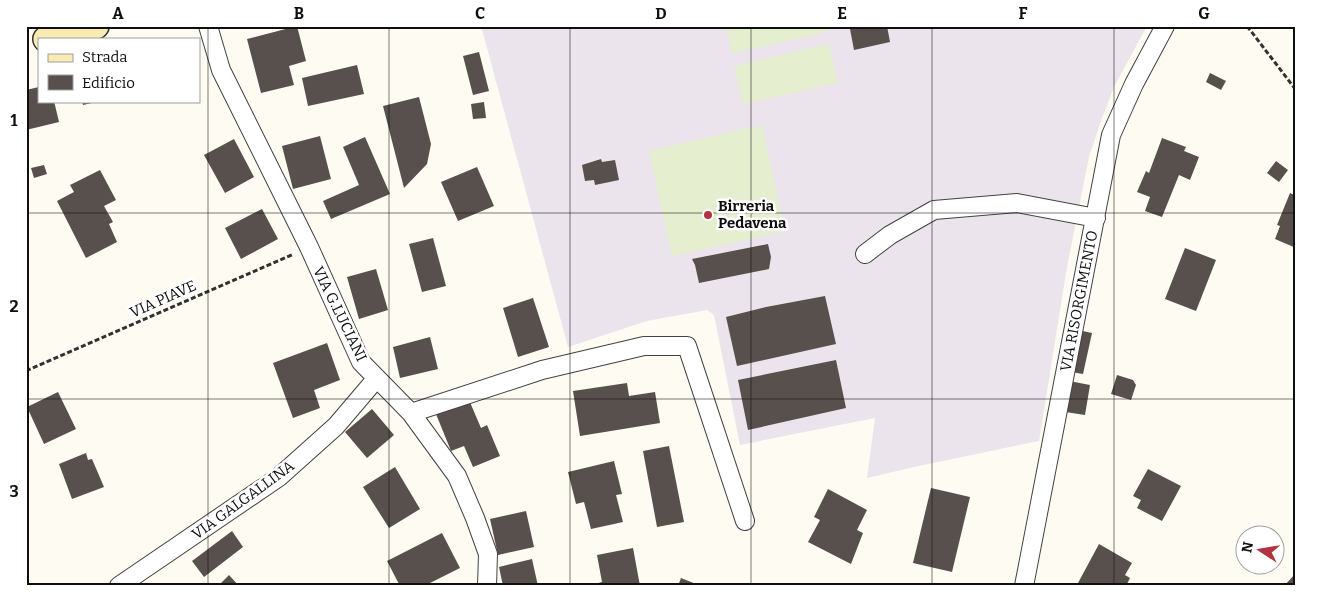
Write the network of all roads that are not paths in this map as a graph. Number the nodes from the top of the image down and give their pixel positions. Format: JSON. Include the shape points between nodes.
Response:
{"nodes":[{"id":1,"x":96,"y":26,"type":"edge"},
{"id":2,"x":208,"y":26,"type":"edge"},
{"id":3,"x":1166,"y":26,"type":"edge"},
{"id":4,"x":50,"y":38,"type":"edge"},
{"id":5,"x":38,"y":40,"type":"edge"},
{"id":6,"x":26,"y":44,"type":"edge"},
{"id":7,"x":1096,"y":218,"type":"junction"},
{"id":8,"x":865,"y":254,"type":"dead end"},
{"id":9,"x":376,"y":379,"type":"junction"},
{"id":10,"x":411,"y":413,"type":"junction"},
{"id":11,"x":746,"y":520,"type":"dead end"},
{"id":12,"x":119,"y":586,"type":"edge"},
{"id":13,"x":487,"y":586,"type":"edge"},
{"id":14,"x":1024,"y":586,"type":"edge"}],
"edges":[{"from":1,"to":4,"type":"main road"},
{"from":2,"to":9,"type":"street","name":"VIA G.LUCIANI","via":[[221,70],[362,362]]},
{"from":3,"to":7,"type":"street","name":"VIA RISORGIMENTO","via":[[1111,135]]},
{"from":5,"to":6,"type":"main road"},
{"from":7,"to":8,"type":"street","via":[[1017,203],[934,210],[890,235]]},
{"from":7,"to":14,"type":"street","name":"VIA RISORGIMENTO"},
{"from":9,"to":10,"type":"street","name":"VIA G.LUCIANI"},
{"from":9,"to":12,"type":"street","name":"VIA GALGALLINA","via":[[336,426],[280,476]]},
{"from":10,"to":11,"type":"street","via":[[542,370],[644,346],[687,346]]},
{"from":10,"to":13,"type":"street","name":"VIA G.LUCIANI","via":[[456,476],[475,518],[488,554]]}]}
